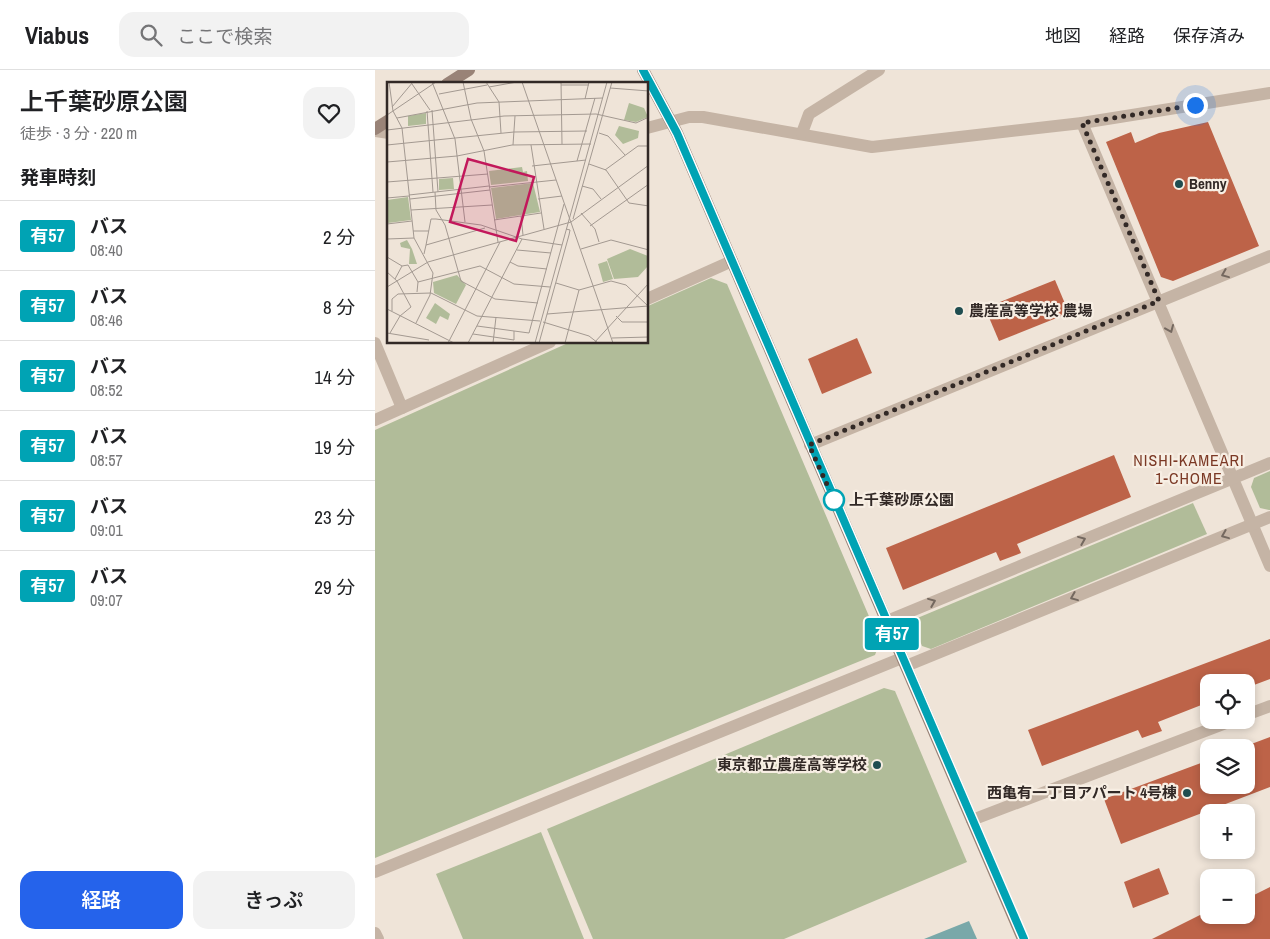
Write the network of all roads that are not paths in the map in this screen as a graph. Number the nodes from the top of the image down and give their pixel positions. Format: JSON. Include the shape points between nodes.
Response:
{"nodes":[{"id":1,"x":469,"y":70,"type":"edge"},
{"id":2,"x":643,"y":70,"type":"edge"},
{"id":3,"x":879,"y":70,"type":"edge"},
{"id":4,"x":450,"y":82,"type":"edge"},
{"id":5,"x":1270,"y":93,"type":"edge"},
{"id":6,"x":387,"y":121,"type":"edge"},
{"id":7,"x":672,"y":122,"type":"junction"},
{"id":8,"x":1082,"y":123,"type":"junction"},
{"id":9,"x":649,"y":128,"type":"edge"},
{"id":10,"x":375,"y":130,"type":"edge"},
{"id":11,"x":802,"y":134,"type":"junction"},
{"id":12,"x":1270,"y":256,"type":"edge"},
{"id":13,"x":732,"y":261,"type":"junction"},
{"id":14,"x":649,"y":298,"type":"edge"},
{"id":15,"x":1159,"y":301,"type":"junction"},
{"id":16,"x":375,"y":343,"type":"edge"},
{"id":17,"x":546,"y":344,"type":"edge"},
{"id":18,"x":402,"y":408,"type":"junction"},
{"id":19,"x":375,"y":420,"type":"edge"},
{"id":20,"x":809,"y":445,"type":"junction"},
{"id":21,"x":1270,"y":463,"type":"edge"},
{"id":22,"x":1233,"y":478,"type":"junction"},
{"id":23,"x":1270,"y":517,"type":"edge"},
{"id":24,"x":1252,"y":524,"type":"junction"},
{"id":25,"x":1270,"y":566,"type":"edge"},
{"id":26,"x":887,"y":621,"type":"junction"},
{"id":27,"x":904,"y":662,"type":"junction"},
{"id":28,"x":1270,"y":706,"type":"edge"},
{"id":29,"x":1255,"y":712,"type":"edge"},
{"id":30,"x":1210,"y":729,"type":"edge"},
{"id":31,"x":972,"y":820,"type":"junction"},
{"id":32,"x":375,"y":872,"type":"edge"},
{"id":33,"x":375,"y":933,"type":"edge"},
{"id":34,"x":378,"y":939,"type":"edge"},
{"id":35,"x":1023,"y":939,"type":"edge"}],
"edges":[{"from":1,"to":4,"type":"street"},
{"from":2,"to":7,"type":"street"},
{"from":3,"to":11,"type":"street","via":[[809,114]]},
{"from":5,"to":8,"type":"street"},
{"from":6,"to":10,"type":"street"},
{"from":7,"to":9,"type":"street"},
{"from":7,"to":11,"type":"street","via":[[703,116]]},
{"from":7,"to":13,"type":"street"},
{"from":8,"to":11,"type":"street","via":[[871,147]]},
{"from":8,"to":15,"type":"street"},
{"from":12,"to":15,"type":"street","one_way":true},
{"from":13,"to":14,"type":"street"},
{"from":13,"to":20,"type":"street"},
{"from":15,"to":20,"type":"street"},
{"from":15,"to":22,"type":"street","one_way":true},
{"from":16,"to":18,"type":"street"},
{"from":17,"to":18,"type":"street"},
{"from":18,"to":19,"type":"street"},
{"from":20,"to":26,"type":"street"},
{"from":21,"to":22,"type":"street"},
{"from":22,"to":24,"type":"street"},
{"from":26,"to":22,"type":"street","one_way":true},
{"from":23,"to":24,"type":"street"},
{"from":24,"to":25,"type":"street"},
{"from":24,"to":27,"type":"street","one_way":true},
{"from":26,"to":27,"type":"street"},
{"from":27,"to":31,"type":"street"},
{"from":27,"to":32,"type":"street"},
{"from":28,"to":29,"type":"street"},
{"from":30,"to":31,"type":"street"},
{"from":31,"to":35,"type":"street"},
{"from":33,"to":34,"type":"street"}]}
